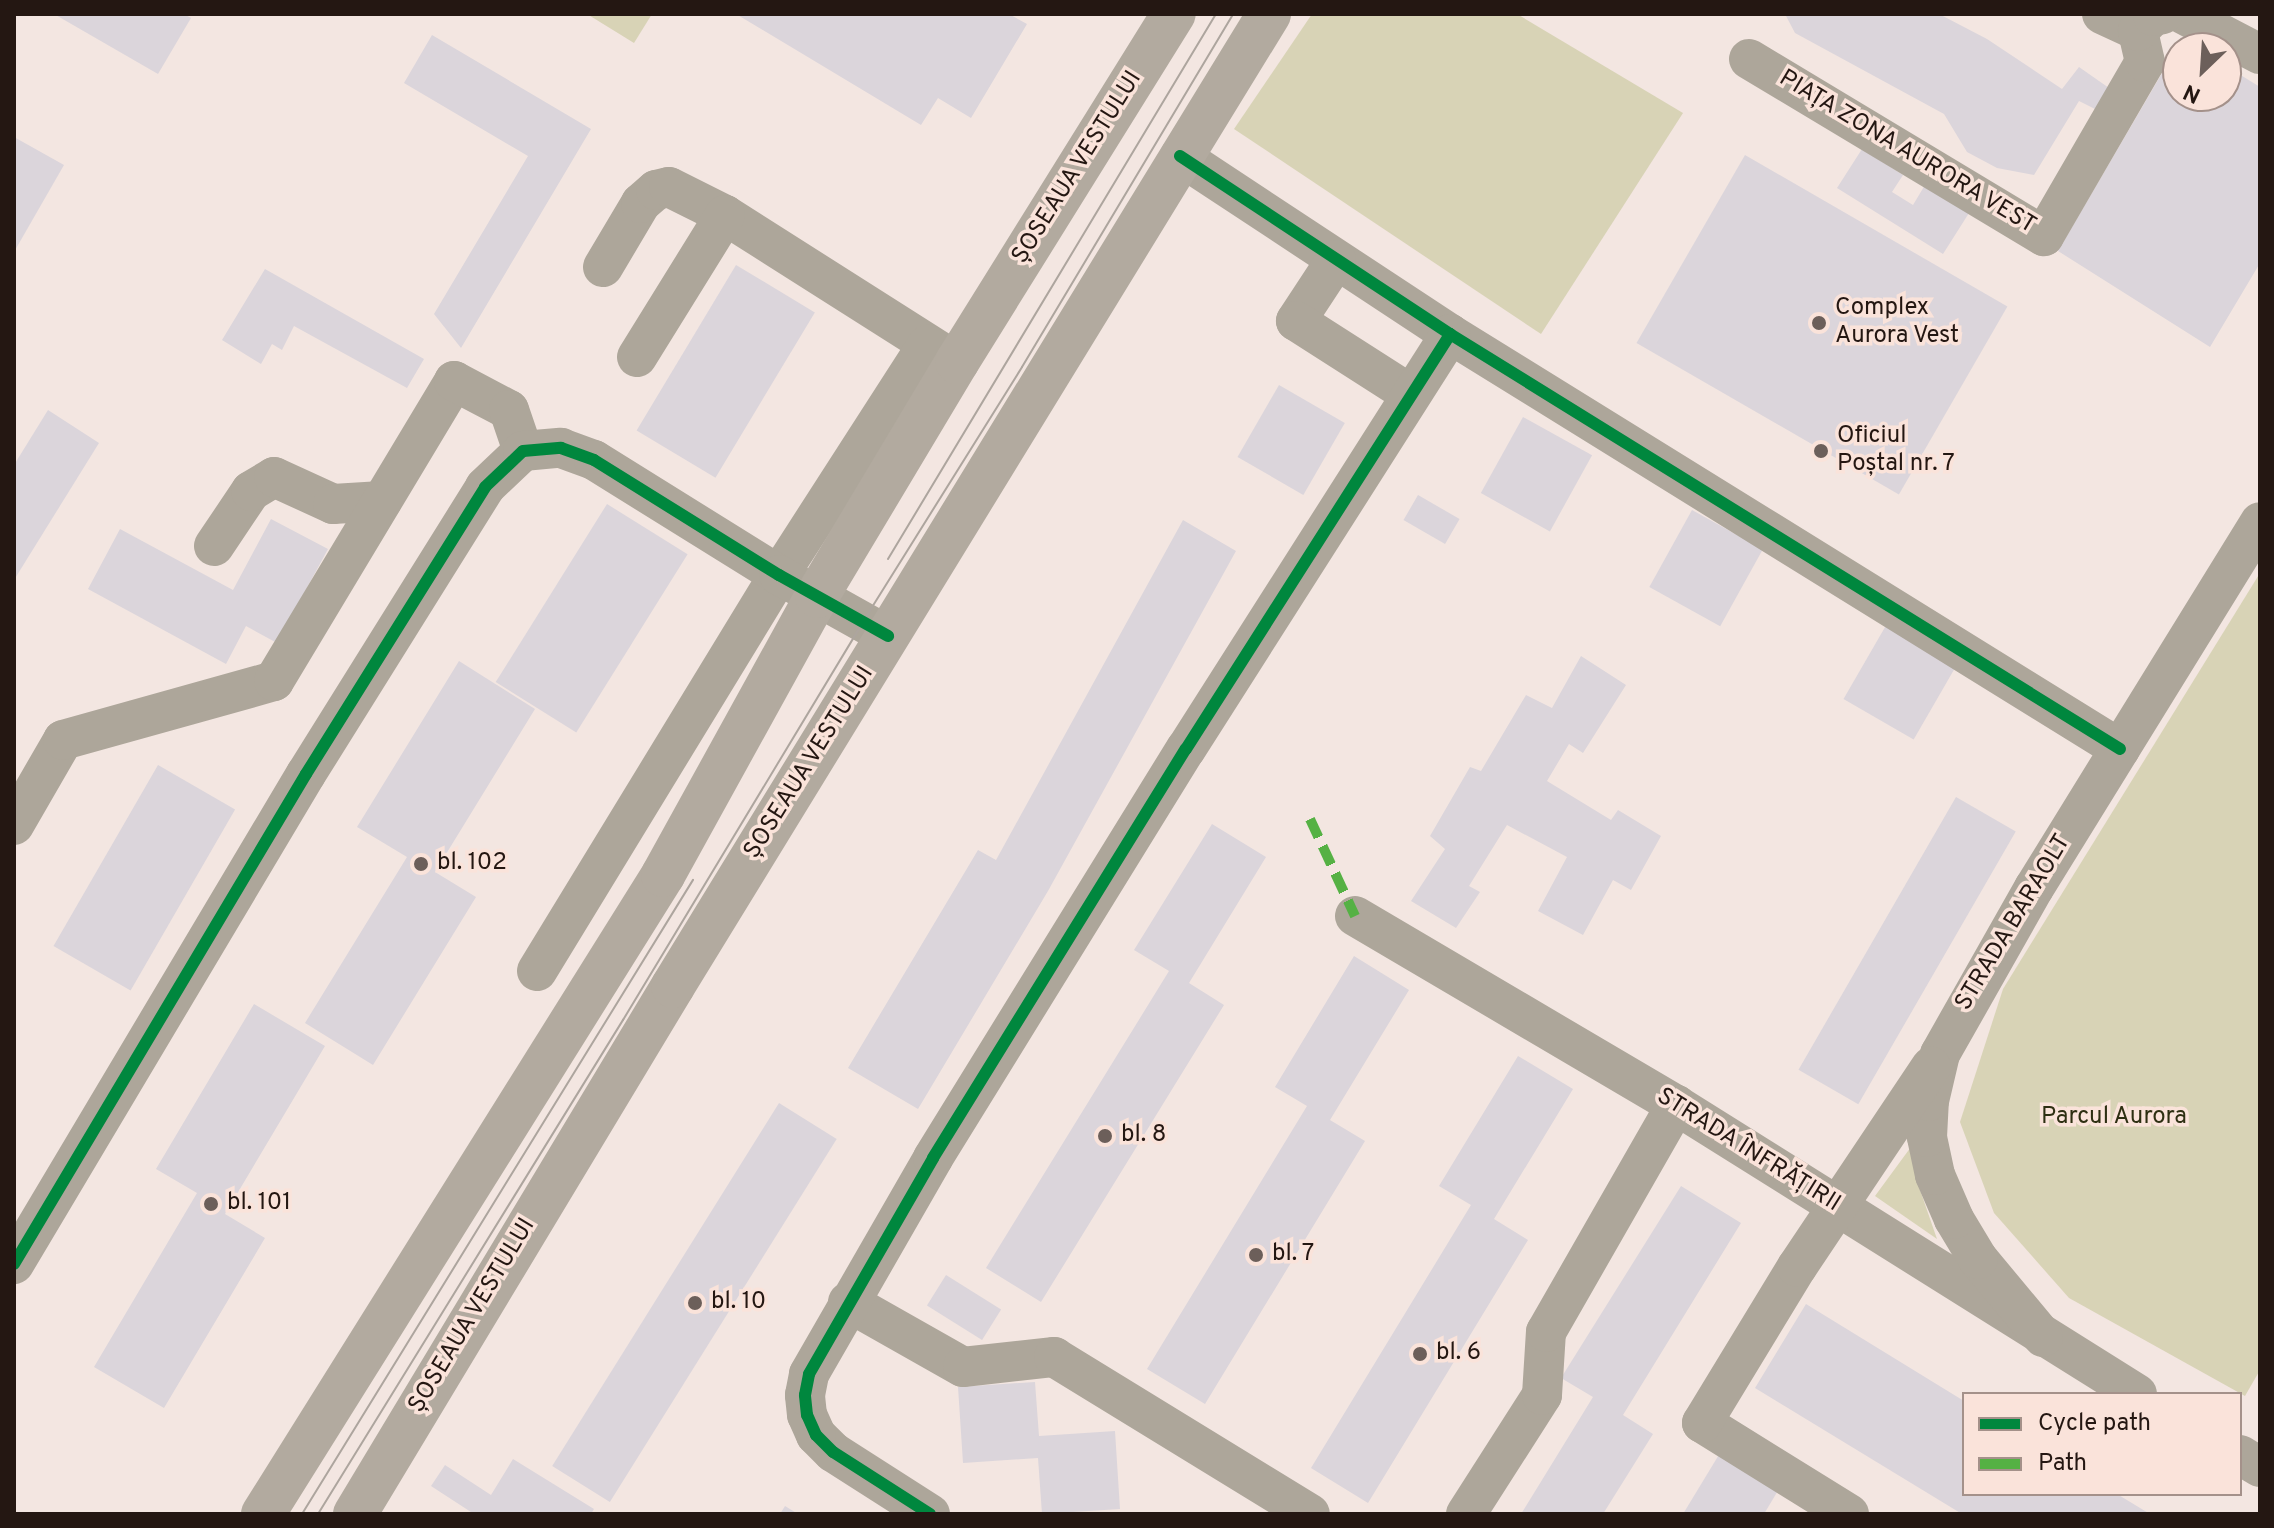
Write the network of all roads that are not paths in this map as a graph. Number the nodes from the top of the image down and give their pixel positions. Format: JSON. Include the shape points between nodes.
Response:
{"nodes":[{"id":1,"x":1174,"y":14,"type":"edge"},
{"id":2,"x":1269,"y":14,"type":"edge"},
{"id":3,"x":2102,"y":14,"type":"edge"},
{"id":4,"x":2183,"y":14,"type":"edge"},
{"id":5,"x":2151,"y":22,"type":"edge"},
{"id":6,"x":2260,"y":54,"type":"edge"},
{"id":7,"x":1749,"y":59,"type":"dead end"},
{"id":8,"x":1180,"y":156,"type":"junction"},
{"id":9,"x":725,"y":215,"type":"junction"},
{"id":10,"x":1336,"y":260,"type":"junction"},
{"id":11,"x":603,"y":267,"type":"dead end"},
{"id":12,"x":1450,"y":334,"type":"junction"},
{"id":13,"x":942,"y":353,"type":"junction"},
{"id":14,"x":637,"y":357,"type":"dead end"},
{"id":15,"x":1410,"y":394,"type":"junction"},
{"id":16,"x":542,"y":449,"type":"junction"},
{"id":17,"x":382,"y":501,"type":"junction"},
{"id":18,"x":2260,"y":522,"type":"edge"},
{"id":19,"x":214,"y":546,"type":"dead end"},
{"id":20,"x":779,"y":575,"type":"junction"},
{"id":21,"x":817,"y":596,"type":"junction"},
{"id":22,"x":888,"y":636,"type":"junction"},
{"id":23,"x":2120,"y":749,"type":"junction"},
{"id":24,"x":14,"y":825,"type":"edge"},
{"id":25,"x":1355,"y":916,"type":"dead end"},
{"id":26,"x":537,"y":971,"type":"dead end"},
{"id":27,"x":1940,"y":1054,"type":"junction"},
{"id":28,"x":1676,"y":1105,"type":"junction"},
{"id":29,"x":1837,"y":1207,"type":"junction"},
{"id":30,"x":14,"y":1264,"type":"edge"},
{"id":31,"x":848,"y":1302,"type":"junction"},
{"id":32,"x":2043,"y":1337,"type":"junction"},
{"id":33,"x":2134,"y":1392,"type":"edge"},
{"id":34,"x":2242,"y":1456,"type":"edge"},
{"id":35,"x":2260,"y":1467,"type":"edge"},
{"id":36,"x":291,"y":1473,"type":"junction"},
{"id":37,"x":246,"y":1514,"type":"edge"},
{"id":38,"x":263,"y":1514,"type":"edge"},
{"id":39,"x":355,"y":1514,"type":"edge"},
{"id":40,"x":930,"y":1514,"type":"edge"},
{"id":41,"x":1310,"y":1514,"type":"edge"},
{"id":42,"x":1466,"y":1514,"type":"edge"},
{"id":43,"x":1849,"y":1514,"type":"edge"}],
"edges":[{"from":1,"to":13,"type":"main road","name":"ȘOSEAUA VESTULUI"},
{"from":2,"to":8,"type":"main road","name":"ȘOSEAUA VESTULUI"},
{"from":3,"to":5,"type":"street"},
{"from":4,"to":6,"type":"street"},
{"from":5,"to":7,"type":"street","name":"PIAȚA ZONA AURORA VEST","via":[[2145,62],[2044,236]]},
{"from":8,"to":10,"type":"street"},
{"from":8,"to":22,"type":"main road","name":"ȘOSEAUA VESTULUI"},
{"from":9,"to":11,"type":"street","via":[[669,187],[656,190],[641,203]]},
{"from":9,"to":13,"type":"street"},
{"from":9,"to":14,"type":"street"},
{"from":10,"to":12,"type":"street"},
{"from":10,"to":15,"type":"street","via":[[1296,321]]},
{"from":12,"to":15,"type":"street"},
{"from":12,"to":23,"type":"street"},
{"from":13,"to":20,"type":"street"},
{"from":13,"to":21,"type":"main road","name":"ȘOSEAUA VESTULUI"},
{"from":15,"to":31,"type":"street"},
{"from":16,"to":17,"type":"street","via":[[509,410],[454,381]]},
{"from":16,"to":20,"type":"street","via":[[594,460]]},
{"from":16,"to":30,"type":"street","via":[[502,467],[477,500],[306,774]]},
{"from":17,"to":19,"type":"street","via":[[333,504],[274,477],[251,491]]},
{"from":17,"to":24,"type":"street","via":[[274,681],[63,740]]},
{"from":18,"to":23,"type":"street","name":"STRADA BARAOLT"},
{"from":20,"to":21,"type":"street"},
{"from":20,"to":26,"type":"street"},
{"from":21,"to":22,"type":"street"},
{"from":21,"to":36,"type":"main road","name":"ȘOSEAUA VESTULUI","via":[[663,875]]},
{"from":22,"to":39,"type":"main road","name":"ȘOSEAUA VESTULUI"},
{"from":23,"to":27,"type":"street","name":"STRADA BARAOLT"},
{"from":25,"to":28,"type":"street","name":"STRADA ÎNFRĂȚIRII"},
{"from":27,"to":29,"type":"street"},
{"from":27,"to":32,"type":"street","name":"STRADA BARAOLT","via":[[1927,1137],[1935,1175],[1978,1259]]},
{"from":28,"to":29,"type":"street","name":"STRADA ÎNFRĂȚIRII"},
{"from":28,"to":42,"type":"street","via":[[1546,1332],[1542,1395]]},
{"from":29,"to":32,"type":"street","name":"STRADA ÎNFRĂȚIRII"},
{"from":29,"to":43,"type":"street","via":[[1702,1423]]},
{"from":31,"to":40,"type":"street","via":[[809,1374],[807,1415],[816,1435],[833,1452]]},
{"from":31,"to":41,"type":"street","via":[[963,1367],[1054,1357]]},
{"from":32,"to":33,"type":"street","name":"STRADA ÎNFRĂȚIRII"},
{"from":34,"to":35,"type":"street"},
{"from":36,"to":37,"type":"main road"},
{"from":36,"to":38,"type":"main road","name":"ȘOSEAUA VESTULUI"}]}
